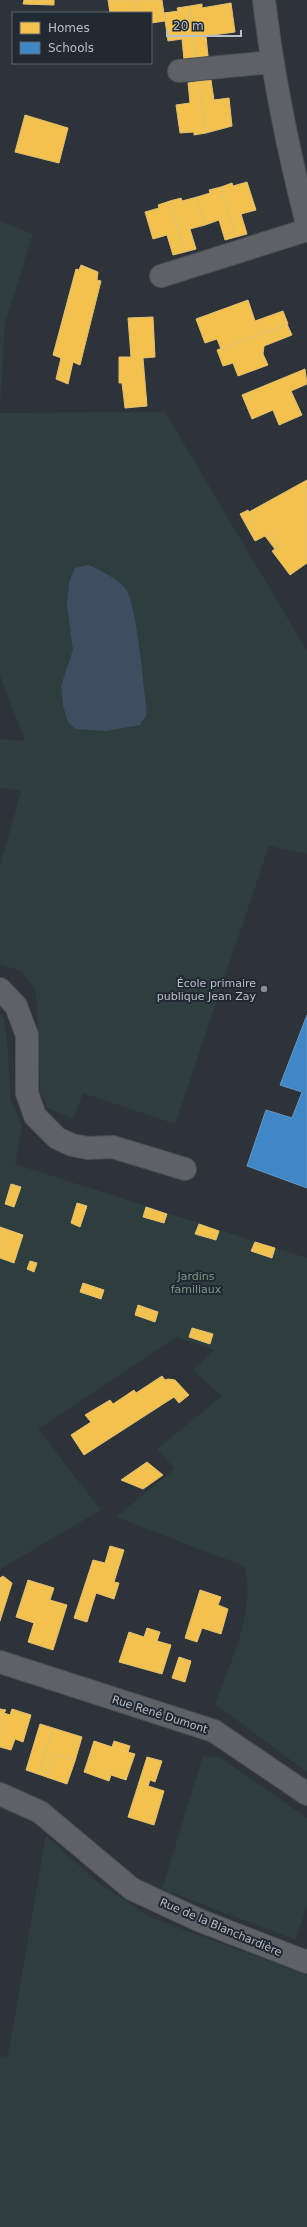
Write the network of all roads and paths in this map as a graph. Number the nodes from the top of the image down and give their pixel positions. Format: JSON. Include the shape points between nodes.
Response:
{"nodes":[{"id":1,"x":264,"y":0,"type":"edge"},
{"id":2,"x":271,"y":62,"type":"junction"},
{"id":3,"x":179,"y":71,"type":"dead end"},
{"id":4,"x":307,"y":224,"type":"edge"},
{"id":5,"x":307,"y":230,"type":"edge"},
{"id":6,"x":161,"y":276,"type":"dead end"},
{"id":7,"x":0,"y":989,"type":"edge"},
{"id":8,"x":185,"y":1169,"type":"dead end"},
{"id":9,"x":0,"y":1662,"type":"edge"},
{"id":10,"x":0,"y":1794,"type":"edge"},
{"id":11,"x":307,"y":1794,"type":"edge"},
{"id":12,"x":307,"y":1962,"type":"edge"}],
"edges":[{"from":1,"to":2,"type":"street"},
{"from":2,"to":3,"type":"street"},
{"from":2,"to":4,"type":"street","via":[[287,147]]},
{"from":5,"to":6,"type":"street"},
{"from":7,"to":8,"type":"street","via":[[16,1006],[27,1035],[27,1093],[35,1116],[57,1138],[72,1145],[88,1148],[114,1147]]},
{"from":9,"to":11,"type":"street","name":"Rue René Dumont","via":[[214,1731]]},
{"from":10,"to":12,"type":"street","name":"Rue de la Blanchardière","via":[[40,1812],[132,1889],[201,1921]]}]}
